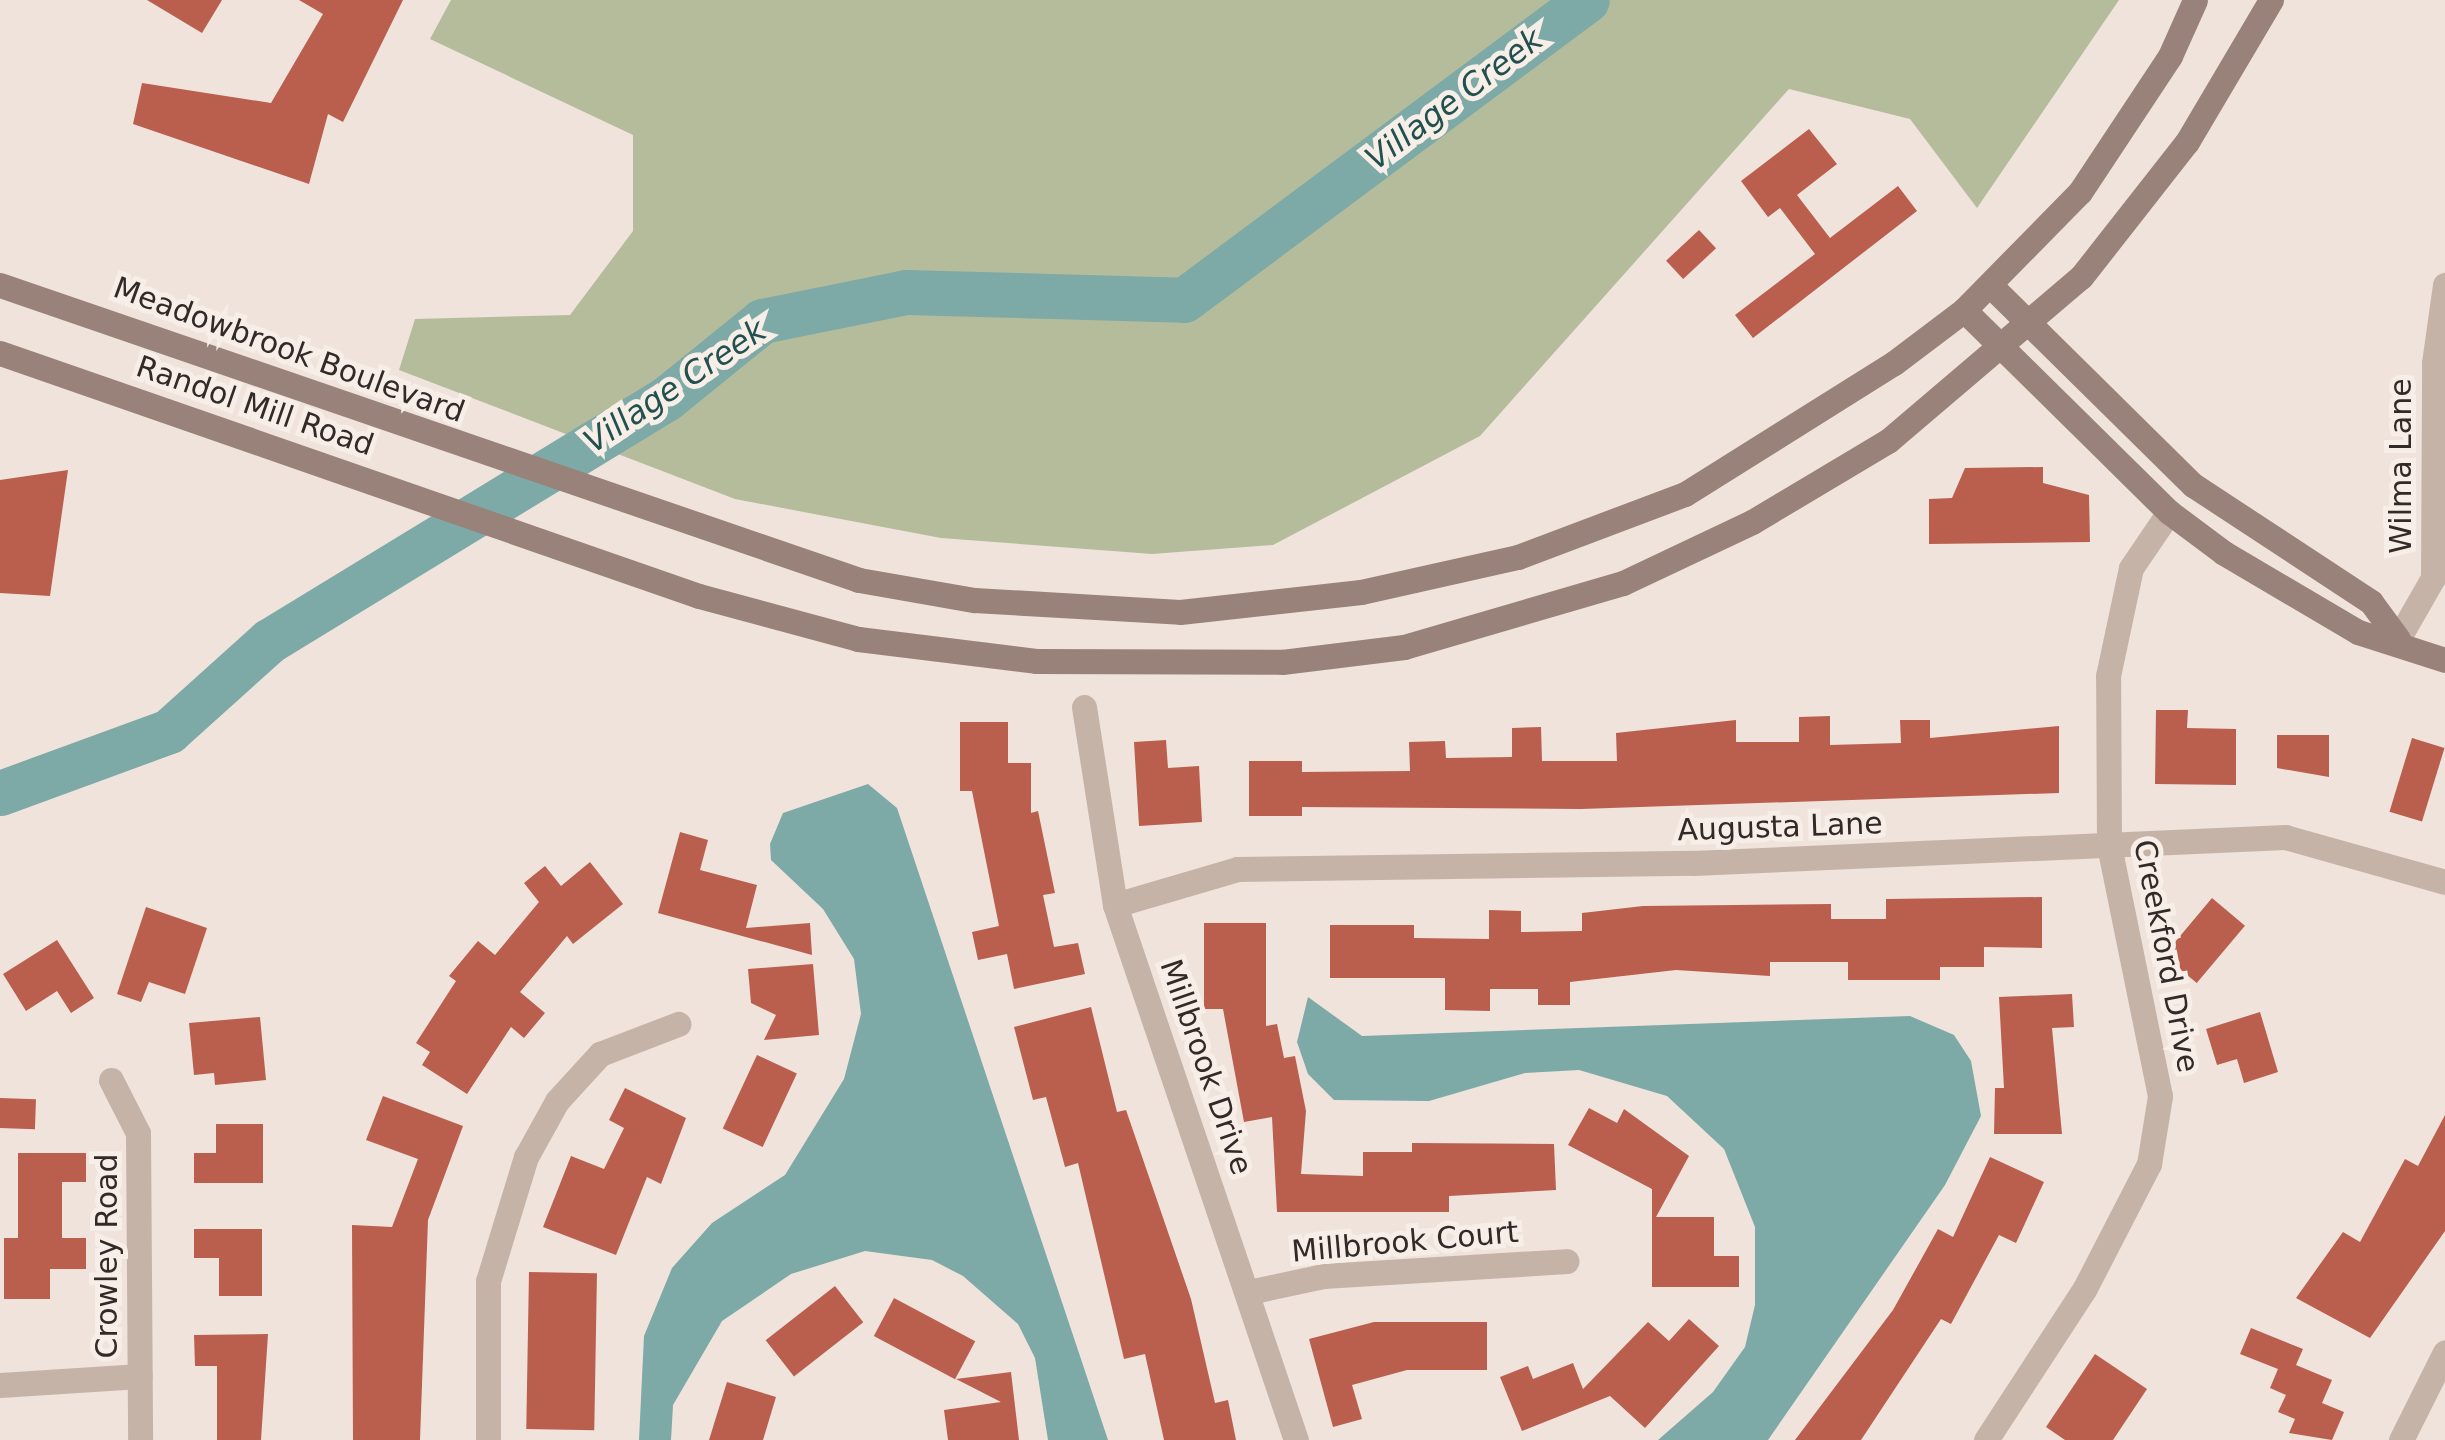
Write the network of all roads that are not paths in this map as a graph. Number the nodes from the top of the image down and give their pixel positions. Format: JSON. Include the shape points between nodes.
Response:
{"nodes":[{"id":1,"x":2195,"y":0,"type":"edge"},
{"id":2,"x":2270,"y":0,"type":"edge"},
{"id":3,"x":1990,"y":285,"type":"junction"},
{"id":4,"x":0,"y":286,"type":"edge"},
{"id":5,"x":2445,"y":286,"type":"edge"},
{"id":6,"x":1964,"y":310,"type":"junction"},
{"id":7,"x":2028,"y":323,"type":"junction"},
{"id":8,"x":2002,"y":348,"type":"junction"},
{"id":9,"x":0,"y":354,"type":"edge"},
{"id":10,"x":2169,"y":512,"type":"junction"},
{"id":11,"x":2398,"y":638,"type":"junction"},
{"id":12,"x":2445,"y":660,"type":"edge"},
{"id":13,"x":1084,"y":707,"type":"dead end"},
{"id":14,"x":2109,"y":845,"type":"junction"},
{"id":15,"x":2445,"y":882,"type":"edge"},
{"id":16,"x":1115,"y":905,"type":"junction"},
{"id":17,"x":678,"y":1024,"type":"dead end"},
{"id":18,"x":111,"y":1080,"type":"dead end"},
{"id":19,"x":1567,"y":1261,"type":"dead end"},
{"id":20,"x":1250,"y":1292,"type":"junction"},
{"id":21,"x":2445,"y":1352,"type":"edge"},
{"id":22,"x":140,"y":1376,"type":"junction"},
{"id":23,"x":0,"y":1385,"type":"edge"},
{"id":24,"x":140,"y":1440,"type":"edge"},
{"id":25,"x":488,"y":1440,"type":"edge"},
{"id":26,"x":1296,"y":1440,"type":"edge"},
{"id":27,"x":1986,"y":1440,"type":"edge"},
{"id":28,"x":2402,"y":1440,"type":"edge"}],
"edges":[{"from":1,"to":3,"type":"main road","name":"Meadowbrook Boulevard","via":[[2170,56],[2080,192]]},
{"from":2,"to":7,"type":"main road","name":"Randol Mill Road","via":[[2188,142],[2081,277]]},
{"from":3,"to":6,"type":"main road","name":"Meadowbrook Boulevard"},
{"from":3,"to":7,"type":"main road"},
{"from":4,"to":6,"type":"main road","name":"Meadowbrook Boulevard","via":[[205,349],[556,479],[860,580],[974,600],[1180,612],[1361,592],[1518,557],[1684,494]]},
{"from":5,"to":11,"type":"street","name":"Wilma Lane","via":[[2434,363],[2433,578]]},
{"from":6,"to":8,"type":"main road"},
{"from":7,"to":8,"type":"main road","name":"Randol Mill Road"},
{"from":7,"to":11,"type":"main road","via":[[2193,485],[2371,602]]},
{"from":8,"to":9,"type":"main road","name":"Randol Mill Road","via":[[1888,441],[1752,522],[1623,583],[1404,646],[1282,662],[1036,661],[858,640],[635,573]]},
{"from":8,"to":10,"type":"main road"},
{"from":10,"to":11,"type":"main road","via":[[2309,607],[2358,632]]},
{"from":10,"to":14,"type":"street","name":"Creekford Drive","via":[[2131,568],[2114,617]]},
{"from":11,"to":12,"type":"main road"},
{"from":13,"to":16,"type":"street","name":"Millbrook Drive"},
{"from":14,"to":15,"type":"street","name":"Augusta Lane","via":[[2285,837]]},
{"from":14,"to":16,"type":"street","name":"Augusta Lane","via":[[1238,869]]},
{"from":14,"to":27,"type":"street","name":"Creekford Drive","via":[[2160,1096],[2149,1164],[2086,1288]]},
{"from":16,"to":20,"type":"street","name":"Millbrook Drive"},
{"from":17,"to":25,"type":"street","via":[[600,1054],[557,1100],[526,1157],[488,1281]]},
{"from":18,"to":22,"type":"street","name":"Crowley Road","via":[[138,1133]]},
{"from":19,"to":20,"type":"street","name":"Millbrook Court","via":[[1324,1276]]},
{"from":20,"to":26,"type":"street","name":"Millbrook Drive"},
{"from":21,"to":28,"type":"street"},
{"from":22,"to":23,"type":"street"},
{"from":22,"to":24,"type":"street","name":"Crowley Road"}]}
